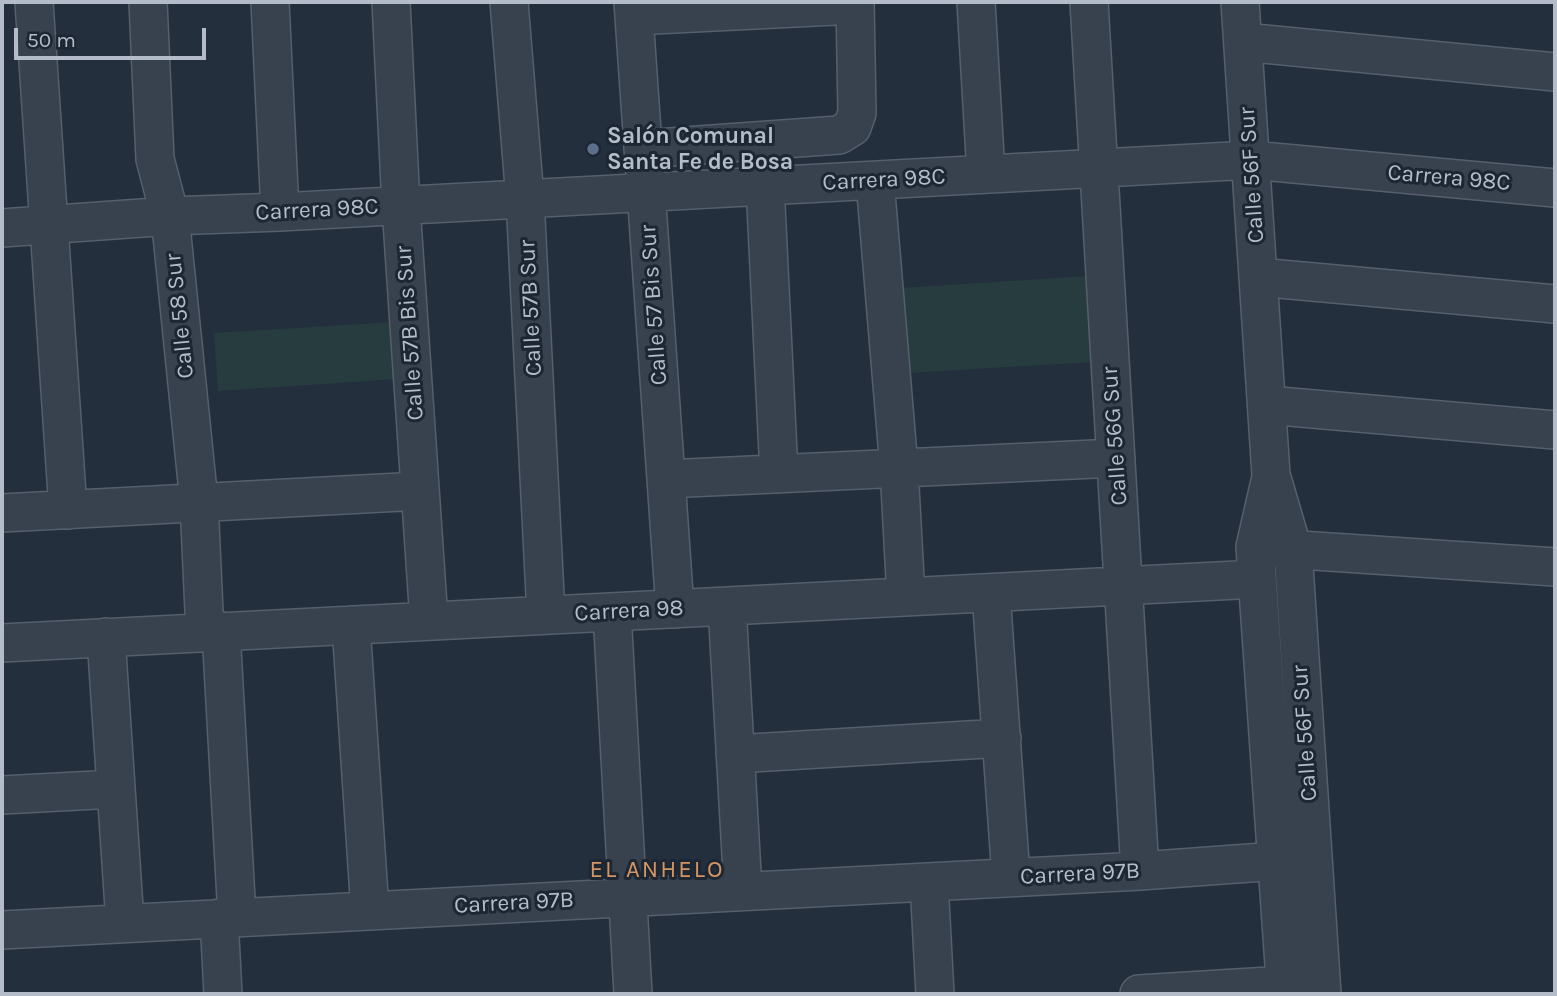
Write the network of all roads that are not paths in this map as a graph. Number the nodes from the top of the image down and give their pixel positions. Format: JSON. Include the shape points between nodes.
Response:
{"nodes":[{"id":1,"x":34,"y":2,"type":"edge"},
{"id":2,"x":148,"y":2,"type":"edge"},
{"id":3,"x":270,"y":2,"type":"edge"},
{"id":4,"x":391,"y":2,"type":"edge"},
{"id":5,"x":509,"y":2,"type":"edge"},
{"id":6,"x":976,"y":2,"type":"edge"},
{"id":7,"x":1088,"y":2,"type":"edge"},
{"id":8,"x":1240,"y":2,"type":"edge"},
{"id":9,"x":855,"y":3,"type":"edge"},
{"id":10,"x":633,"y":9,"type":"edge"},
{"id":11,"x":1243,"y":42,"type":"junction"},
{"id":12,"x":1555,"y":72,"type":"edge"},
{"id":13,"x":762,"y":141,"type":"junction"},
{"id":14,"x":643,"y":149,"type":"junction"},
{"id":15,"x":1251,"y":160,"type":"junction"},
{"id":16,"x":1099,"y":168,"type":"junction"},
{"id":17,"x":986,"y":174,"type":"junction"},
{"id":18,"x":875,"y":181,"type":"junction"},
{"id":19,"x":767,"y":186,"type":"junction"},
{"id":20,"x":1555,"y":188,"type":"edge"},
{"id":21,"x":646,"y":192,"type":"junction"},
{"id":22,"x":525,"y":199,"type":"junction"},
{"id":23,"x":401,"y":206,"type":"junction"},
{"id":24,"x":280,"y":212,"type":"junction"},
{"id":25,"x":170,"y":215,"type":"junction"},
{"id":26,"x":50,"y":226,"type":"junction"},
{"id":27,"x":2,"y":228,"type":"edge"},
{"id":28,"x":1258,"y":277,"type":"junction"},
{"id":29,"x":1555,"y":304,"type":"edge"},
{"id":30,"x":1267,"y":405,"type":"junction"},
{"id":31,"x":1555,"y":430,"type":"edge"},
{"id":32,"x":1116,"y":458,"type":"junction"},
{"id":33,"x":899,"y":468,"type":"junction"},
{"id":34,"x":779,"y":474,"type":"junction"},
{"id":35,"x":1271,"y":475,"type":"junction"},
{"id":36,"x":666,"y":479,"type":"junction"},
{"id":37,"x":420,"y":491,"type":"junction"},
{"id":38,"x":199,"y":502,"type":"junction"},
{"id":39,"x":68,"y":510,"type":"junction"},
{"id":40,"x":2,"y":513,"type":"edge"},
{"id":41,"x":1293,"y":550,"type":"junction"},
{"id":42,"x":1256,"y":563,"type":"junction"},
{"id":43,"x":1555,"y":567,"type":"edge"},
{"id":44,"x":1124,"y":586,"type":"junction"},
{"id":45,"x":991,"y":593,"type":"junction"},
{"id":46,"x":906,"y":597,"type":"junction"},
{"id":47,"x":727,"y":606,"type":"junction"},
{"id":48,"x":676,"y":609,"type":"junction"},
{"id":49,"x":612,"y":612,"type":"junction"},
{"id":50,"x":546,"y":615,"type":"junction"},
{"id":51,"x":429,"y":621,"type":"junction"},
{"id":52,"x":351,"y":625,"type":"junction"},
{"id":53,"x":213,"y":632,"type":"junction"},
{"id":54,"x":106,"y":638,"type":"junction"},
{"id":55,"x":2,"y":643,"type":"edge"},
{"id":56,"x":1002,"y":738,"type":"junction"},
{"id":57,"x":735,"y":754,"type":"junction"},
{"id":58,"x":116,"y":789,"type":"junction"},
{"id":59,"x":2,"y":795,"type":"edge"},
{"id":60,"x":1277,"y":861,"type":"junction"},
{"id":61,"x":1140,"y":871,"type":"junction"},
{"id":62,"x":1011,"y":877,"type":"junction"},
{"id":63,"x":929,"y":882,"type":"junction"},
{"id":64,"x":743,"y":891,"type":"junction"},
{"id":65,"x":627,"y":897,"type":"junction"},
{"id":66,"x":369,"y":911,"type":"junction"},
{"id":67,"x":228,"y":918,"type":"junction"},
{"id":68,"x":125,"y":923,"type":"junction"},
{"id":69,"x":2,"y":930,"type":"edge"},
{"id":70,"x":1286,"y":990,"type":"edge"},
{"id":71,"x":223,"y":994,"type":"edge"},
{"id":72,"x":633,"y":994,"type":"edge"},
{"id":73,"x":935,"y":994,"type":"edge"},
{"id":74,"x":1139,"y":994,"type":"edge"},
{"id":75,"x":1322,"y":994,"type":"edge"}],
"edges":[{"from":1,"to":26,"type":"street"},
{"from":2,"to":25,"type":"street","name":"Calle 58 Sur","via":[[155,159]]},
{"from":3,"to":24,"type":"street"},
{"from":4,"to":23,"type":"street","name":"Calle 57B Bis Sur"},
{"from":5,"to":22,"type":"street","name":"Calle 57B Sur"},
{"from":6,"to":17,"type":"street"},
{"from":7,"to":16,"type":"street","name":"Calle 56G Sur"},
{"from":8,"to":11,"type":"street","name":"Calle 56F Sur"},
{"from":9,"to":10,"type":"street"},
{"from":9,"to":13,"type":"street","via":[[858,113],[852,127],[839,135]]},
{"from":10,"to":14,"type":"street","name":"Calle 57 Bis Sur"},
{"from":11,"to":12,"type":"street"},
{"from":11,"to":15,"type":"street","name":"Calle 56F Sur"},
{"from":13,"to":14,"type":"street"},
{"from":13,"to":19,"type":"street"},
{"from":14,"to":21,"type":"street","name":"Calle 57 Bis Sur"},
{"from":15,"to":16,"type":"street","name":"Carrera 98C"},
{"from":15,"to":20,"type":"street","name":"Carrera 98C"},
{"from":15,"to":28,"type":"street","name":"Calle 56F Sur"},
{"from":16,"to":17,"type":"street","name":"Carrera 98C"},
{"from":16,"to":32,"type":"street","name":"Calle 56G Sur"},
{"from":17,"to":18,"type":"street","name":"Carrera 98C"},
{"from":18,"to":19,"type":"street","name":"Carrera 98C"},
{"from":18,"to":33,"type":"street"},
{"from":19,"to":21,"type":"street","name":"Carrera 98C"},
{"from":19,"to":34,"type":"street"},
{"from":21,"to":22,"type":"street","name":"Carrera 98C"},
{"from":21,"to":36,"type":"street","name":"Calle 57 Bis Sur"},
{"from":22,"to":23,"type":"street","name":"Carrera 98C"},
{"from":22,"to":50,"type":"street","name":"Calle 57B Sur"},
{"from":23,"to":24,"type":"street","name":"Carrera 98C"},
{"from":23,"to":37,"type":"street","name":"Calle 57B Bis Sur"},
{"from":24,"to":25,"type":"street","name":"Carrera 98C"},
{"from":25,"to":26,"type":"street","name":"Carrera 98C"},
{"from":25,"to":38,"type":"street","name":"Calle 58 Sur"},
{"from":26,"to":27,"type":"street","name":"Carrera 98C"},
{"from":26,"to":39,"type":"street"},
{"from":28,"to":29,"type":"street"},
{"from":28,"to":30,"type":"street","name":"Calle 56F Sur"},
{"from":30,"to":31,"type":"street"},
{"from":30,"to":35,"type":"street","name":"Calle 56F Sur"},
{"from":32,"to":33,"type":"street"},
{"from":32,"to":44,"type":"street","name":"Calle 56G Sur"},
{"from":33,"to":34,"type":"street"},
{"from":33,"to":46,"type":"street"},
{"from":34,"to":36,"type":"street"},
{"from":35,"to":41,"type":"street","name":"Calle 56F Sur"},
{"from":35,"to":42,"type":"street","name":"Calle 56F Sur"},
{"from":36,"to":48,"type":"street","name":"Calle 57 Bis Sur"},
{"from":37,"to":38,"type":"street"},
{"from":37,"to":51,"type":"street","name":"Calle 57B Bis Sur"},
{"from":38,"to":39,"type":"street"},
{"from":38,"to":53,"type":"street","name":"Calle 58 Sur"},
{"from":39,"to":40,"type":"street"},
{"from":41,"to":42,"type":"street","name":"Carrera 98"},
{"from":41,"to":43,"type":"street","name":"Carrera 98"},
{"from":41,"to":75,"type":"street","name":"Calle 56F Sur"},
{"from":42,"to":44,"type":"street","name":"Carrera 98"},
{"from":42,"to":60,"type":"street","name":"Calle 56F Sur"},
{"from":44,"to":45,"type":"street","name":"Carrera 98"},
{"from":44,"to":61,"type":"street","name":"Calle 56G Sur"},
{"from":45,"to":46,"type":"street","name":"Carrera 98"},
{"from":45,"to":56,"type":"street"},
{"from":46,"to":47,"type":"street","name":"Carrera 98"},
{"from":47,"to":48,"type":"street","name":"Carrera 98"},
{"from":47,"to":57,"type":"street"},
{"from":48,"to":49,"type":"street","name":"Carrera 98"},
{"from":49,"to":50,"type":"street","name":"Carrera 98"},
{"from":49,"to":65,"type":"street"},
{"from":50,"to":51,"type":"street","name":"Carrera 98"},
{"from":51,"to":52,"type":"street","name":"Carrera 98"},
{"from":52,"to":53,"type":"street","name":"Carrera 98"},
{"from":52,"to":66,"type":"street"},
{"from":53,"to":54,"type":"street","name":"Carrera 98"},
{"from":53,"to":67,"type":"street","name":"Calle 58 Sur"},
{"from":54,"to":55,"type":"street","name":"Carrera 98"},
{"from":54,"to":58,"type":"street"},
{"from":56,"to":57,"type":"street"},
{"from":56,"to":62,"type":"street"},
{"from":57,"to":64,"type":"street"},
{"from":58,"to":59,"type":"street"},
{"from":58,"to":68,"type":"street"},
{"from":60,"to":61,"type":"street","name":"Carrera 97B"},
{"from":60,"to":70,"type":"street","name":"Calle 56F Sur"},
{"from":61,"to":62,"type":"street","name":"Carrera 97B"},
{"from":62,"to":63,"type":"street","name":"Carrera 97B"},
{"from":63,"to":64,"type":"street","name":"Carrera 97B"},
{"from":63,"to":73,"type":"street"},
{"from":64,"to":65,"type":"street","name":"Carrera 97B"},
{"from":65,"to":66,"type":"street","name":"Carrera 97B"},
{"from":65,"to":72,"type":"street"},
{"from":66,"to":67,"type":"street","name":"Carrera 97B"},
{"from":67,"to":68,"type":"street","name":"Carrera 97B"},
{"from":67,"to":71,"type":"street","name":"Calle 58 Sur"},
{"from":68,"to":69,"type":"street","name":"Carrera 97B"},
{"from":70,"to":74,"type":"street"}]}
